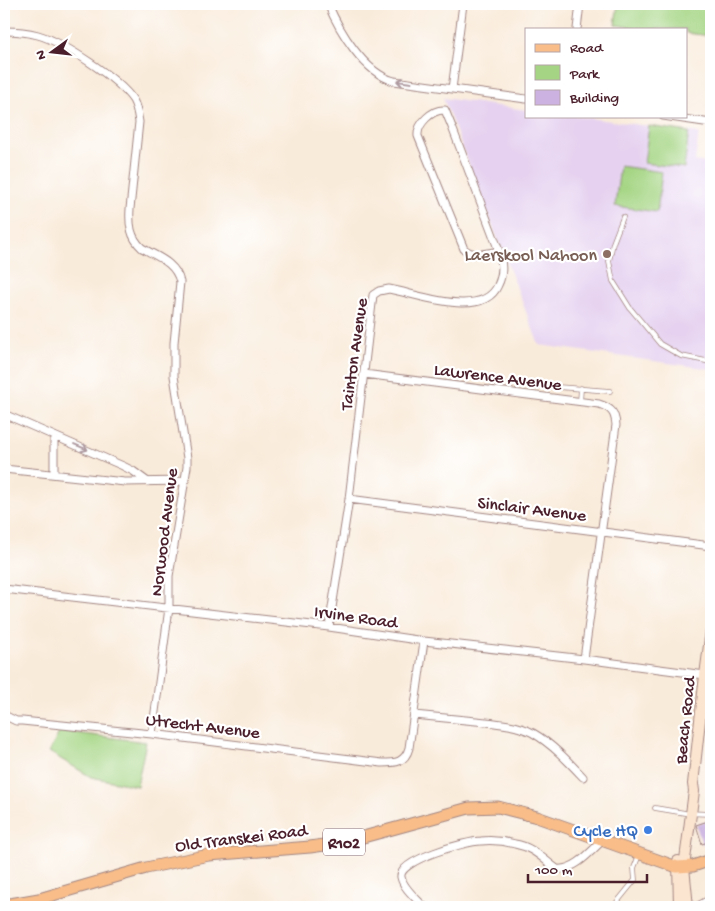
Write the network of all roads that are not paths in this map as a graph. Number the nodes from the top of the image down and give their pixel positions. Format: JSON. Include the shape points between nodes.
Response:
{"nodes":[{"id":1,"x":328,"y":4,"type":"edge"},
{"id":2,"x":463,"y":4,"type":"edge"},
{"id":3,"x":580,"y":4,"type":"edge"},
{"id":4,"x":577,"y":28,"type":"edge"},
{"id":5,"x":4,"y":31,"type":"edge"},
{"id":6,"x":452,"y":89,"type":"junction"},
{"id":7,"x":525,"y":99,"type":"edge"},
{"id":8,"x":679,"y":118,"type":"edge"},
{"id":9,"x":711,"y":122,"type":"edge"},
{"id":10,"x":623,"y":217,"type":"dead end"},
{"id":11,"x":499,"y":250,"type":"junction"},
{"id":12,"x":711,"y":362,"type":"edge"},
{"id":13,"x":364,"y":374,"type":"junction"},
{"id":14,"x":531,"y":385,"type":"dead end"},
{"id":15,"x":582,"y":388,"type":"junction"},
{"id":16,"x":610,"y":391,"type":"dead end"},
{"id":17,"x":580,"y":402,"type":"junction"},
{"id":18,"x":4,"y":414,"type":"edge"},
{"id":19,"x":54,"y":436,"type":"junction"},
{"id":20,"x":4,"y":469,"type":"edge"},
{"id":21,"x":54,"y":474,"type":"junction"},
{"id":22,"x":185,"y":481,"type":"junction"},
{"id":23,"x":148,"y":482,"type":"junction"},
{"id":24,"x":349,"y":500,"type":"junction"},
{"id":25,"x":601,"y":532,"type":"junction"},
{"id":26,"x":711,"y":546,"type":"edge"},
{"id":27,"x":4,"y":588,"type":"edge"},
{"id":28,"x":169,"y":608,"type":"junction"},
{"id":29,"x":329,"y":627,"type":"junction"},
{"id":30,"x":711,"y":630,"type":"edge"},
{"id":31,"x":424,"y":641,"type":"junction"},
{"id":32,"x":584,"y":659,"type":"junction"},
{"id":33,"x":705,"y":675,"type":"junction"},
{"id":34,"x":4,"y":715,"type":"edge"},
{"id":35,"x":414,"y":715,"type":"junction"},
{"id":36,"x":152,"y":734,"type":"junction"},
{"id":37,"x":583,"y":777,"type":"dead end"},
{"id":38,"x":655,"y":808,"type":"dead end"},
{"id":39,"x":688,"y":814,"type":"junction"},
{"id":40,"x":711,"y":814,"type":"edge"},
{"id":41,"x":603,"y":840,"type":"junction"},
{"id":42,"x":640,"y":853,"type":"junction"},
{"id":43,"x":711,"y":860,"type":"edge"},
{"id":44,"x":681,"y":867,"type":"junction"},
{"id":45,"x":711,"y":897,"type":"edge"},
{"id":46,"x":4,"y":904,"type":"edge"},
{"id":47,"x":92,"y":907,"type":"edge"},
{"id":48,"x":108,"y":907,"type":"edge"},
{"id":49,"x":424,"y":907,"type":"edge"},
{"id":50,"x":613,"y":907,"type":"edge"},
{"id":51,"x":679,"y":907,"type":"edge"},
{"id":52,"x":688,"y":907,"type":"edge"},
{"id":53,"x":693,"y":907,"type":"edge"}],
"edges":[{"from":6,"to":1,"type":"street","one_way":true,"via":[[394,81],[379,75],[349,41]]},
{"from":2,"to":6,"type":"street"},
{"from":3,"to":4,"type":"street"},
{"from":5,"to":22,"type":"street","name":"Norwood Avenue","via":[[39,36],[60,44],[111,80],[132,100],[137,111],[139,122],[130,227],[138,244],[177,272],[181,289],[173,370],[187,458]]},
{"from":6,"to":7,"type":"street"},
{"from":8,"to":9,"type":"street"},
{"from":10,"to":12,"type":"lane","via":[[609,261],[613,281],[630,308],[660,344],[681,356]]},
{"from":11,"to":11,"type":"street","name":"Tainton Avenue","via":[[445,110],[438,110],[423,122],[418,136],[464,249],[478,255]]},
{"from":11,"to":13,"type":"street","name":"Tainton Avenue","via":[[503,270],[500,280],[491,295],[482,301],[462,303],[389,289],[375,293]]},
{"from":13,"to":17,"type":"street","name":"Lawrence Avenue"},
{"from":13,"to":24,"type":"street","name":"Tainton Avenue"},
{"from":14,"to":15,"type":"lane"},
{"from":15,"to":16,"type":"lane"},
{"from":15,"to":17,"type":"lane"},
{"from":17,"to":25,"type":"street","name":"Lawrence Avenue","via":[[611,409],[616,418]]},
{"from":18,"to":19,"type":"street"},
{"from":19,"to":21,"type":"street"},
{"from":19,"to":23,"type":"street","one_way":true,"via":[[133,471]]},
{"from":20,"to":21,"type":"street"},
{"from":21,"to":23,"type":"street"},
{"from":22,"to":23,"type":"street"},
{"from":22,"to":28,"type":"street","name":"Norwood Avenue","via":[[169,576]]},
{"from":24,"to":25,"type":"street","name":"Sinclair Avenue"},
{"from":24,"to":29,"type":"street","name":"Tainton Avenue"},
{"from":25,"to":26,"type":"street","name":"Sinclair Avenue"},
{"from":25,"to":32,"type":"street"},
{"from":27,"to":28,"type":"street","name":"Irvine Road"},
{"from":28,"to":29,"type":"street","name":"Irvine Road"},
{"from":28,"to":36,"type":"street","name":"Norwood Avenue"},
{"from":29,"to":31,"type":"street","name":"Irvine Road"},
{"from":30,"to":33,"type":"street","name":"Beach Road"},
{"from":31,"to":32,"type":"street","name":"Irvine Road"},
{"from":31,"to":35,"type":"street"},
{"from":32,"to":33,"type":"street","name":"Irvine Road"},
{"from":33,"to":39,"type":"street","name":"Beach Road","via":[[694,791]]},
{"from":34,"to":36,"type":"street","name":"Utrecht Avenue","via":[[22,722]]},
{"from":35,"to":36,"type":"street","name":"Utrecht Avenue","via":[[408,752],[399,762]]},
{"from":35,"to":37,"type":"street","via":[[524,729],[544,741]]},
{"from":38,"to":39,"type":"lane"},
{"from":39,"to":40,"type":"lane"},
{"from":39,"to":44,"type":"street","name":"Beach Road"},
{"from":41,"to":42,"type":"main road","name":"Old Transkei Road","number":"R102"},
{"from":41,"to":46,"type":"main road","name":"Old Transkei Road","number":"R102","via":[[515,810],[469,808],[345,842],[209,855]]},
{"from":41,"to":49,"type":"street","via":[[573,866],[561,870],[528,848],[503,842],[464,843],[430,855],[407,865],[401,873],[408,889]]},
{"from":42,"to":44,"type":"main road","name":"Old Transkei Road","number":"R102"},
{"from":42,"to":50,"type":"lane","via":[[634,868],[635,880]]},
{"from":43,"to":44,"type":"main road"},
{"from":44,"to":51,"type":"street"},
{"from":44,"to":52,"type":"street"},
{"from":45,"to":53,"type":"lane"},
{"from":47,"to":48,"type":"lane","via":[[104,904]]}]}
